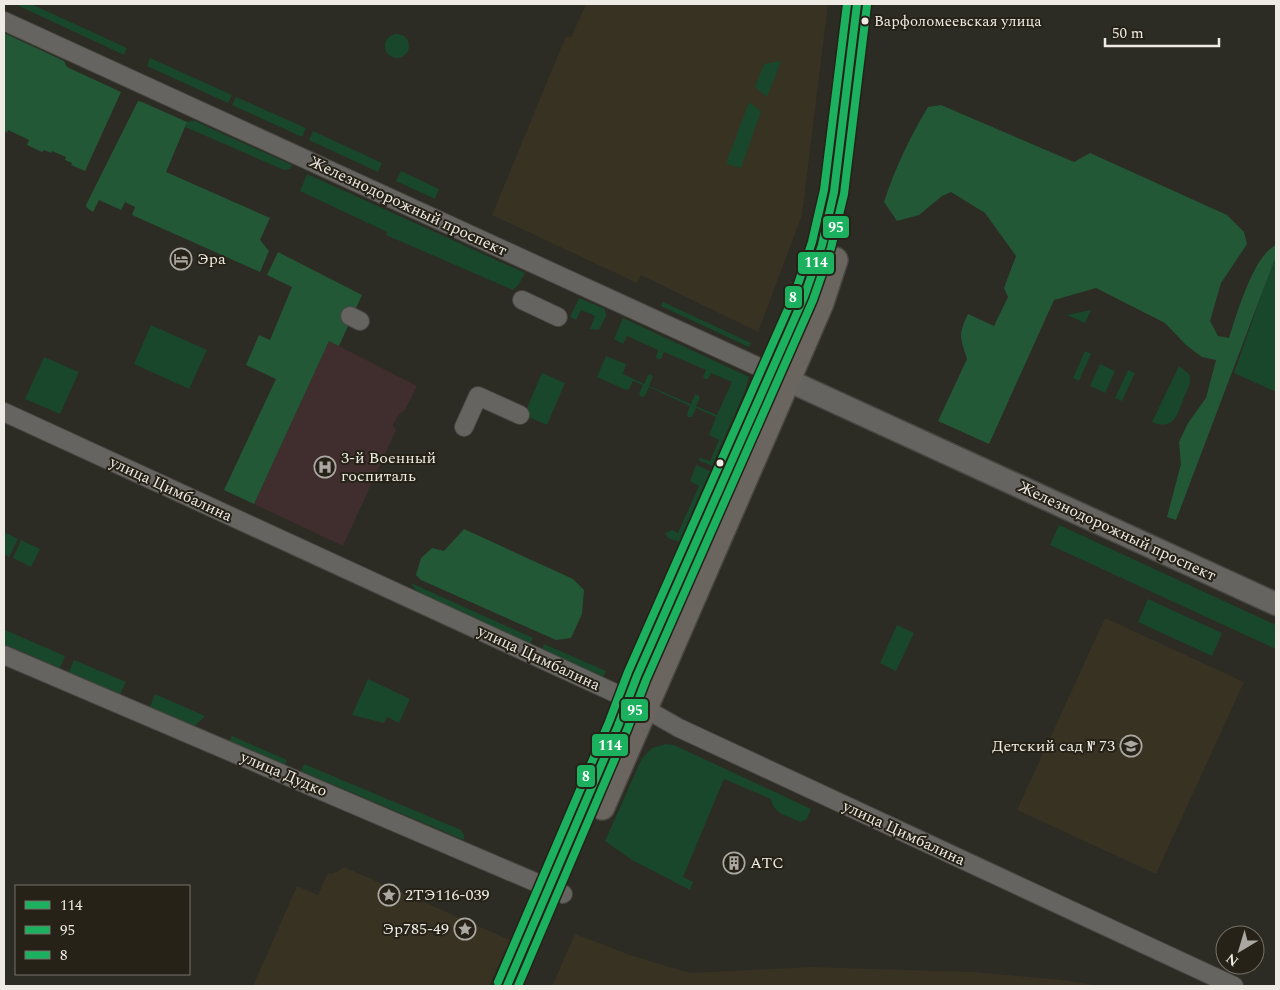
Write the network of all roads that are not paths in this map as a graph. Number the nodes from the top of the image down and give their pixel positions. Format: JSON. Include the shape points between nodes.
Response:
{"nodes":[{"id":1,"x":857,"y":4,"type":"edge"},
{"id":2,"x":874,"y":4,"type":"edge"},
{"id":3,"x":4,"y":21,"type":"edge"},
{"id":4,"x":522,"y":300,"type":"dead end"},
{"id":5,"x":558,"y":317,"type":"dead end"},
{"id":6,"x":780,"y":377,"type":"junction"},
{"id":7,"x":4,"y":412,"type":"edge"},
{"id":8,"x":520,"y":415,"type":"dead end"},
{"id":9,"x":464,"y":427,"type":"dead end"},
{"id":10,"x":1276,"y":604,"type":"edge"},
{"id":11,"x":4,"y":655,"type":"edge"},
{"id":12,"x":637,"y":704,"type":"junction"},
{"id":13,"x":556,"y":891,"type":"junction"},
{"id":14,"x":507,"y":986,"type":"edge"},
{"id":15,"x":525,"y":986,"type":"edge"},
{"id":16,"x":1234,"y":986,"type":"edge"}],
"edges":[{"from":1,"to":6,"type":"main road","via":[[834,192],[822,245]]},
{"from":2,"to":6,"type":"main road","via":[[850,197],[839,250],[821,303]]},
{"from":3,"to":6,"type":"street","name":"Железнодорожный проспект"},
{"from":4,"to":5,"type":"street"},
{"from":6,"to":10,"type":"street","name":"Железнодорожный проспект"},
{"from":6,"to":12,"type":"main road","via":[[642,665]]},
{"from":7,"to":12,"type":"street","name":"улица Цимбалина"},
{"from":8,"to":9,"type":"street","via":[[478,396]]},
{"from":11,"to":13,"type":"street","name":"улица Дудко"},
{"from":12,"to":13,"type":"main road"},
{"from":12,"to":16,"type":"street","name":"улица Цимбалина","via":[[679,728]]},
{"from":13,"to":14,"type":"main road"},
{"from":13,"to":15,"type":"main road"}]}
